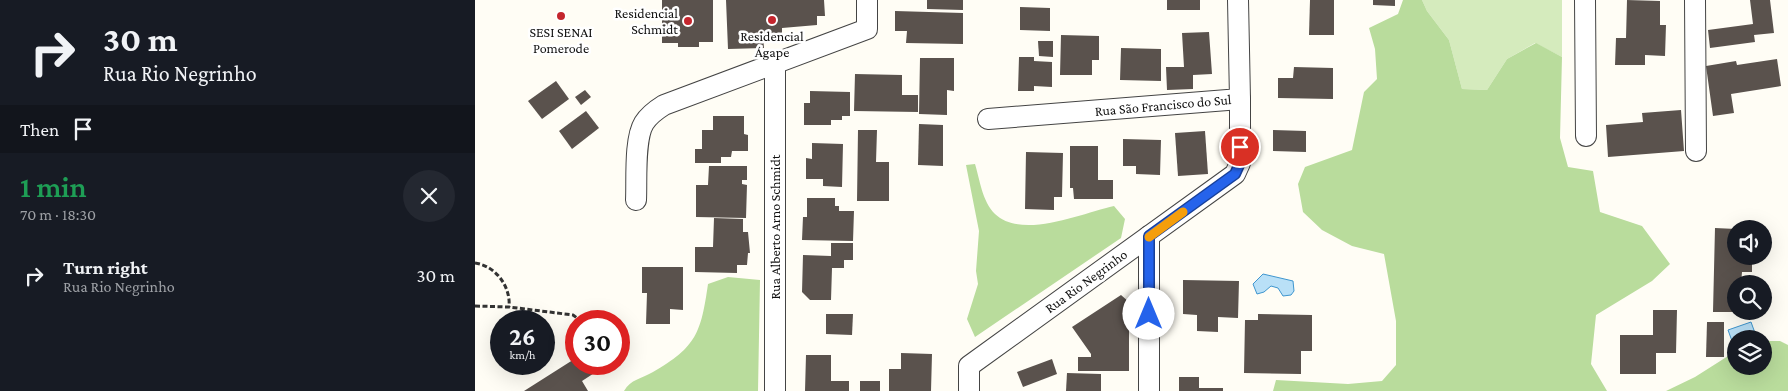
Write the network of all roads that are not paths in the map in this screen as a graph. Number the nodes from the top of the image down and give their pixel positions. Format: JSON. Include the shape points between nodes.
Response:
{"nodes":[{"id":1,"x":867,"y":0,"type":"edge"},
{"id":2,"x":1238,"y":0,"type":"edge"},
{"id":3,"x":1585,"y":0,"type":"edge"},
{"id":4,"x":1695,"y":0,"type":"edge"},
{"id":5,"x":775,"y":63,"type":"junction"},
{"id":6,"x":1240,"y":99,"type":"junction"},
{"id":7,"x":988,"y":120,"type":"dead end"},
{"id":8,"x":1586,"y":136,"type":"dead end"},
{"id":9,"x":1696,"y":151,"type":"dead end"},
{"id":10,"x":636,"y":200,"type":"dead end"},
{"id":11,"x":1149,"y":236,"type":"junction"},
{"id":12,"x":775,"y":391,"type":"edge"},
{"id":13,"x":969,"y":391,"type":"edge"},
{"id":14,"x":1149,"y":391,"type":"edge"}],
"edges":[{"from":1,"to":5,"type":"street","via":[[867,29]]},
{"from":2,"to":6,"type":"street","name":"Rua São Francisco do Sul"},
{"from":3,"to":8,"type":"street"},
{"from":4,"to":9,"type":"street"},
{"from":5,"to":10,"type":"street","via":[[664,105],[652,113],[643,124],[639,139]]},
{"from":5,"to":12,"type":"street","name":"Rua Alberto Arno Schmidt"},
{"from":6,"to":7,"type":"street","name":"Rua São Francisco do Sul"},
{"from":6,"to":11,"type":"street","name":"Rua Rio Negrinho","via":[[1239,169]]},
{"from":11,"to":13,"type":"street","name":"Rua Rio Negrinho","via":[[969,366]]},
{"from":11,"to":14,"type":"street"}]}
